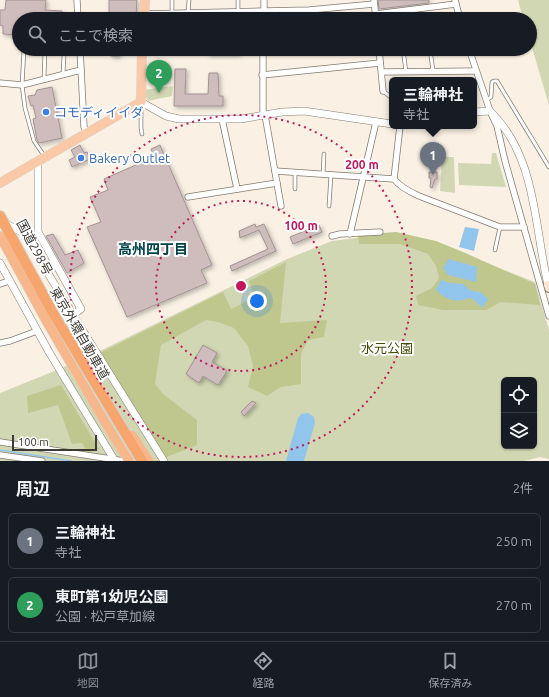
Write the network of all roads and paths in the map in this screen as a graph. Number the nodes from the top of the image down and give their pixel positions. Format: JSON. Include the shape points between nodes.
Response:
{"nodes":[{"id":1,"x":77,"y":0,"type":"edge"},
{"id":2,"x":145,"y":0,"type":"edge"},
{"id":3,"x":172,"y":0,"type":"edge"},
{"id":4,"x":189,"y":0,"type":"edge"},
{"id":5,"x":238,"y":0,"type":"edge"},
{"id":6,"x":264,"y":0,"type":"edge"},
{"id":7,"x":374,"y":2,"type":"edge"},
{"id":8,"x":455,"y":2,"type":"edge"},
{"id":9,"x":78,"y":12,"type":"edge"},
{"id":10,"x":144,"y":12,"type":"edge"},
{"id":11,"x":170,"y":12,"type":"edge"},
{"id":12,"x":191,"y":12,"type":"edge"},
{"id":13,"x":238,"y":12,"type":"joint"},
{"id":14,"x":264,"y":12,"type":"junction"},
{"id":15,"x":375,"y":12,"type":"edge"},
{"id":16,"x":402,"y":12,"type":"edge"},
{"id":17,"x":458,"y":12,"type":"edge"},
{"id":18,"x":24,"y":56,"type":"edge"},
{"id":19,"x":45,"y":56,"type":"edge"},
{"id":20,"x":64,"y":56,"type":"edge"},
{"id":21,"x":80,"y":56,"type":"edge"},
{"id":22,"x":142,"y":56,"type":"edge"},
{"id":23,"x":263,"y":56,"type":"edge"},
{"id":24,"x":380,"y":56,"type":"edge"},
{"id":25,"x":404,"y":56,"type":"edge"},
{"id":26,"x":431,"y":56,"type":"edge"},
{"id":27,"x":471,"y":56,"type":"edge"},
{"id":28,"x":380,"y":63,"type":"junction"},
{"id":29,"x":81,"y":70,"type":"junction"},
{"id":30,"x":433,"y":71,"type":"junction"},
{"id":31,"x":476,"y":71,"type":"junction"},
{"id":32,"x":382,"y":72,"type":"junction"},
{"id":33,"x":406,"y":72,"type":"junction"},
{"id":34,"x":63,"y":74,"type":"junction"},
{"id":35,"x":262,"y":75,"type":"junction"},
{"id":36,"x":44,"y":79,"type":"junction"},
{"id":37,"x":0,"y":83,"type":"edge"},
{"id":38,"x":22,"y":85,"type":"junction"},
{"id":39,"x":383,"y":91,"type":"joint"},
{"id":40,"x":389,"y":96,"type":"edge"},
{"id":41,"x":487,"y":100,"type":"junction"},
{"id":42,"x":141,"y":102,"type":"junction"},
{"id":43,"x":490,"y":110,"type":"junction"},
{"id":44,"x":477,"y":112,"type":"edge"},
{"id":45,"x":264,"y":115,"type":"junction"},
{"id":46,"x":222,"y":119,"type":"junction"},
{"id":47,"x":376,"y":122,"type":"junction"},
{"id":48,"x":389,"y":124,"type":"edge"},
{"id":49,"x":400,"y":129,"type":"edge"},
{"id":50,"x":87,"y":132,"type":"junction"},
{"id":51,"x":142,"y":134,"type":"dead end"},
{"id":52,"x":324,"y":154,"type":"dead end"},
{"id":53,"x":42,"y":159,"type":"junction"},
{"id":54,"x":549,"y":166,"type":"edge"},
{"id":55,"x":275,"y":171,"type":"junction"},
{"id":56,"x":295,"y":172,"type":"junction"},
{"id":57,"x":323,"y":174,"type":"junction"},
{"id":58,"x":331,"y":174,"type":"junction"},
{"id":59,"x":363,"y":177,"type":"junction"},
{"id":60,"x":394,"y":179,"type":"junction"},
{"id":61,"x":0,"y":183,"type":"edge"},
{"id":62,"x":277,"y":183,"type":"junction"},
{"id":63,"x":237,"y":189,"type":"junction"},
{"id":64,"x":295,"y":189,"type":"dead end"},
{"id":65,"x":188,"y":197,"type":"dead end"},
{"id":66,"x":281,"y":206,"type":"dead end"},
{"id":67,"x":329,"y":206,"type":"dead end"},
{"id":68,"x":0,"y":208,"type":"edge"},
{"id":69,"x":0,"y":216,"type":"edge"},
{"id":70,"x":4,"y":226,"type":"edge"},
{"id":71,"x":500,"y":227,"type":"junction"},
{"id":72,"x":524,"y":227,"type":"junction"},
{"id":73,"x":380,"y":232,"type":"dead end"},
{"id":74,"x":350,"y":234,"type":"junction"},
{"id":75,"x":332,"y":236,"type":"dead end"},
{"id":76,"x":1,"y":241,"type":"edge"},
{"id":77,"x":495,"y":250,"type":"dead end"},
{"id":78,"x":0,"y":263,"type":"edge"},
{"id":79,"x":9,"y":281,"type":"junction"},
{"id":80,"x":0,"y":284,"type":"edge"},
{"id":81,"x":549,"y":286,"type":"edge"},
{"id":82,"x":73,"y":315,"type":"junction"},
{"id":83,"x":549,"y":316,"type":"edge"},
{"id":84,"x":37,"y":331,"type":"junction"},
{"id":85,"x":0,"y":343,"type":"edge"},
{"id":86,"x":0,"y":442,"type":"edge"},
{"id":87,"x":0,"y":455,"type":"edge"},
{"id":88,"x":114,"y":460,"type":"edge"},
{"id":89,"x":42,"y":461,"type":"edge"},
{"id":90,"x":124,"y":461,"type":"edge"},
{"id":91,"x":129,"y":461,"type":"edge"},
{"id":92,"x":137,"y":461,"type":"edge"},
{"id":93,"x":142,"y":461,"type":"edge"},
{"id":94,"x":149,"y":461,"type":"edge"},
{"id":95,"x":164,"y":461,"type":"edge"}],
"edges":[{"from":1,"to":9,"type":"street"},
{"from":2,"to":10,"type":"main road"},
{"from":3,"to":11,"type":"lane"},
{"from":4,"to":12,"type":"lane"},
{"from":5,"to":13,"type":"lane"},
{"from":6,"to":14,"type":"street"},
{"from":7,"to":14,"type":"street","via":[[309,10]]},
{"from":7,"to":15,"type":"street"},
{"from":8,"to":16,"type":"street"},
{"from":8,"to":17,"type":"street"},
{"from":13,"to":14,"type":"street"},
{"from":18,"to":38,"type":"lane"},
{"from":19,"to":36,"type":"lane"},
{"from":20,"to":34,"type":"lane"},
{"from":21,"to":29,"type":"street"},
{"from":22,"to":42,"type":"main road"},
{"from":23,"to":35,"type":"street"},
{"from":24,"to":28,"type":"street"},
{"from":25,"to":33,"type":"lane"},
{"from":26,"to":30,"type":"lane"},
{"from":27,"to":31,"type":"street"},
{"from":28,"to":32,"type":"street"},
{"from":28,"to":35,"type":"street"},
{"from":29,"to":34,"type":"street"},
{"from":29,"to":50,"type":"street","via":[[84,128]]},
{"from":30,"to":31,"type":"street"},
{"from":30,"to":33,"type":"street"},
{"from":31,"to":41,"type":"street"},
{"from":32,"to":33,"type":"street"},
{"from":32,"to":39,"type":"street"},
{"from":34,"to":36,"type":"street"},
{"from":35,"to":45,"type":"street"},
{"from":36,"to":38,"type":"street"},
{"from":37,"to":38,"type":"street"},
{"from":38,"to":53,"type":"lane","via":[[30,131]]},
{"from":39,"to":40,"type":"lane"},
{"from":41,"to":43,"type":"street"},
{"from":41,"to":54,"type":"lane","via":[[491,96],[492,82],[497,81]]},
{"from":42,"to":46,"type":"street","via":[[172,118]]},
{"from":42,"to":50,"type":"main road"},
{"from":42,"to":51,"type":"lane"},
{"from":43,"to":44,"type":"street"},
{"from":43,"to":72,"type":"street","via":[[497,126]]},
{"from":43,"to":81,"type":"street","via":[[510,136],[528,179]]},
{"from":45,"to":46,"type":"street"},
{"from":45,"to":47,"type":"street","via":[[304,111]]},
{"from":45,"to":55,"type":"street"},
{"from":46,"to":63,"type":"street"},
{"from":47,"to":48,"type":"street"},
{"from":47,"to":59,"type":"street"},
{"from":49,"to":60,"type":"street"},
{"from":50,"to":53,"type":"main road"},
{"from":52,"to":57,"type":"lane"},
{"from":53,"to":61,"type":"main road"},
{"from":53,"to":82,"type":"street","via":[[38,232],[81,309]]},
{"from":55,"to":56,"type":"street"},
{"from":55,"to":62,"type":"street"},
{"from":56,"to":57,"type":"street"},
{"from":56,"to":64,"type":"lane"},
{"from":57,"to":58,"type":"street"},
{"from":58,"to":59,"type":"street"},
{"from":58,"to":67,"type":"lane"},
{"from":59,"to":60,"type":"street"},
{"from":59,"to":74,"type":"street"},
{"from":60,"to":71,"type":"street","via":[[412,193]]},
{"from":62,"to":63,"type":"street"},
{"from":62,"to":66,"type":"street"},
{"from":63,"to":65,"type":"street"},
{"from":68,"to":70,"type":"highway","name":"国道298号"},
{"from":69,"to":93,"type":"highway","name":"東京外環自動車道","via":[[52,313]]},
{"from":70,"to":82,"type":"street","via":[[24,233],[30,239],[48,275]]},
{"from":70,"to":92,"type":"highway","name":"東京外環自動車道","via":[[46,309]]},
{"from":70,"to":94,"type":"highway","name":"国道298号"},
{"from":71,"to":72,"type":"street"},
{"from":71,"to":77,"type":"lane"},
{"from":72,"to":83,"type":"street"},
{"from":73,"to":74,"type":"street"},
{"from":74,"to":75,"type":"street"},
{"from":76,"to":91,"type":"highway","name":"国道298号"},
{"from":78,"to":79,"type":"street"},
{"from":79,"to":80,"type":"street"},
{"from":79,"to":84,"type":"street"},
{"from":82,"to":95,"type":"street"},
{"from":84,"to":85,"type":"street"},
{"from":84,"to":88,"type":"street"},
{"from":86,"to":88,"type":"street"},
{"from":87,"to":89,"type":"street"},
{"from":88,"to":90,"type":"street"}]}
